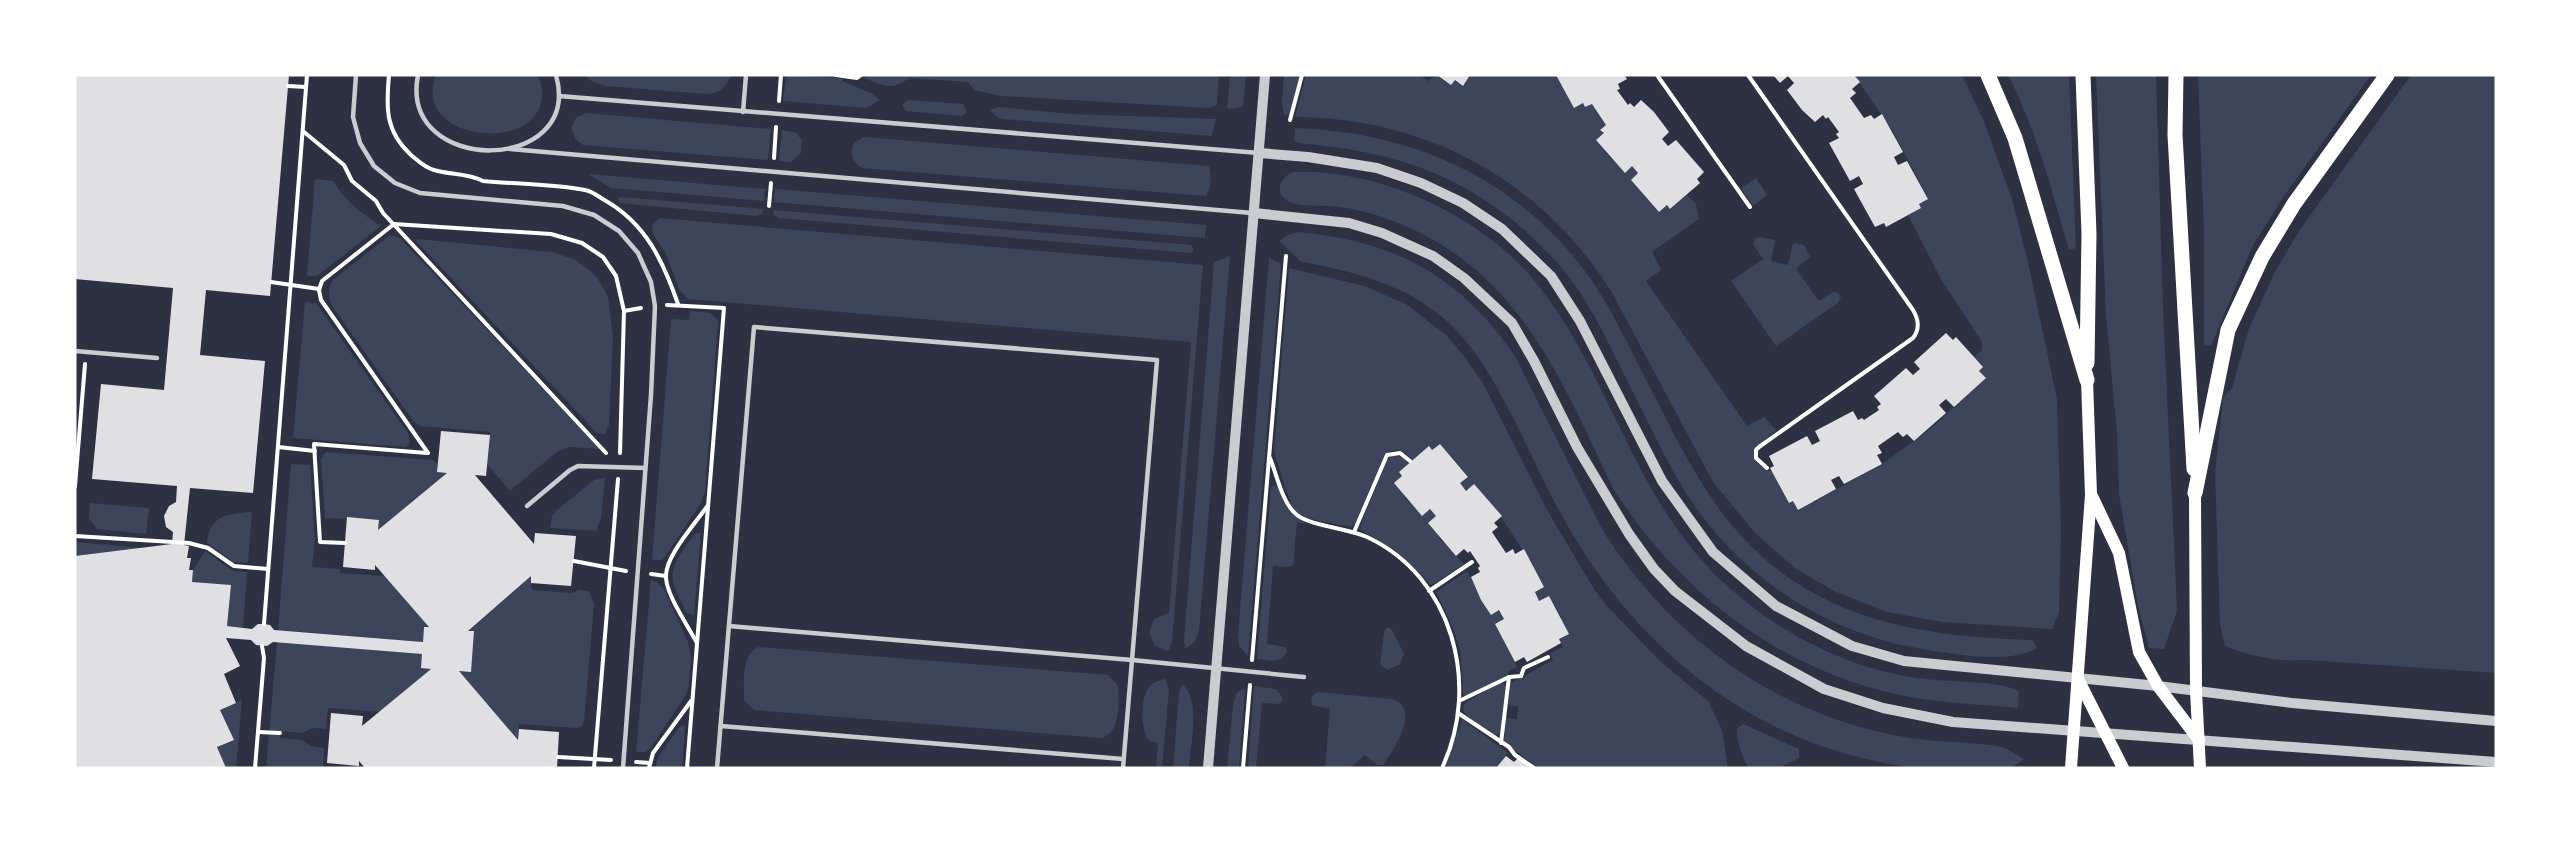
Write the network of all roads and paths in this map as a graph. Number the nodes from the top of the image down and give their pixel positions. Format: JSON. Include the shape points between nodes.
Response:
{"nodes":[{"id":1,"x":307,"y":75,"type":"edge"},
{"id":2,"x":356,"y":75,"type":"edge"},
{"id":3,"x":389,"y":75,"type":"edge"},
{"id":4,"x":418,"y":75,"type":"edge"},
{"id":5,"x":556,"y":75,"type":"edge"},
{"id":6,"x":746,"y":75,"type":"edge"},
{"id":7,"x":781,"y":75,"type":"edge"},
{"id":8,"x":836,"y":75,"type":"edge"},
{"id":9,"x":861,"y":75,"type":"edge"},
{"id":10,"x":1265,"y":75,"type":"edge"},
{"id":11,"x":1302,"y":75,"type":"edge"},
{"id":12,"x":1657,"y":75,"type":"edge"},
{"id":13,"x":1748,"y":75,"type":"edge"},
{"id":14,"x":1988,"y":75,"type":"edge"},
{"id":15,"x":2083,"y":75,"type":"edge"},
{"id":16,"x":2176,"y":75,"type":"edge"},
{"id":17,"x":2387,"y":75,"type":"edge"},
{"id":18,"x":288,"y":86,"type":"dead end"},
{"id":19,"x":306,"y":87,"type":"junction"},
{"id":20,"x":559,"y":96,"type":"junction"},
{"id":21,"x":743,"y":112,"type":"junction"},
{"id":22,"x":777,"y":115,"type":"junction"},
{"id":23,"x":1290,"y":120,"type":"dead end"},
{"id":24,"x":303,"y":132,"type":"junction"},
{"id":25,"x":510,"y":149,"type":"junction"},
{"id":26,"x":1259,"y":153,"type":"junction"},
{"id":27,"x":772,"y":173,"type":"junction"},
{"id":28,"x":483,"y":181,"type":"dead end"},
{"id":29,"x":769,"y":206,"type":"dead end"},
{"id":30,"x":1750,"y":207,"type":"dead end"},
{"id":31,"x":1254,"y":213,"type":"junction"},
{"id":32,"x":394,"y":224,"type":"junction"},
{"id":33,"x":1286,"y":256,"type":"dead end"},
{"id":34,"x":271,"y":282,"type":"dead end"},
{"id":35,"x":291,"y":285,"type":"junction"},
{"id":36,"x":319,"y":290,"type":"junction"},
{"id":37,"x":655,"y":306,"type":"junction"},
{"id":38,"x":624,"y":311,"type":"junction"},
{"id":39,"x":75,"y":351,"type":"edge"},
{"id":40,"x":86,"y":352,"type":"junction"},
{"id":41,"x":157,"y":358,"type":"dead end"},
{"id":42,"x":2087,"y":380,"type":"junction"},
{"id":43,"x":278,"y":447,"type":"junction"},
{"id":44,"x":315,"y":451,"type":"junction"},
{"id":45,"x":1269,"y":455,"type":"junction"},
{"id":46,"x":1410,"y":461,"type":"dead end"},
{"id":47,"x":619,"y":467,"type":"junction"},
{"id":48,"x":645,"y":468,"type":"junction"},
{"id":49,"x":1767,"y":468,"type":"dead end"},
{"id":50,"x":75,"y":486,"type":"edge"},
{"id":51,"x":2195,"y":493,"type":"junction"},
{"id":52,"x":2091,"y":495,"type":"junction"},
{"id":53,"x":708,"y":505,"type":"junction"},
{"id":54,"x":527,"y":506,"type":"dead end"},
{"id":55,"x":1354,"y":532,"type":"junction"},
{"id":56,"x":75,"y":536,"type":"edge"},
{"id":57,"x":345,"y":543,"type":"dead end"},
{"id":58,"x":574,"y":561,"type":"dead end"},
{"id":59,"x":1472,"y":562,"type":"dead end"},
{"id":60,"x":269,"y":569,"type":"junction"},
{"id":61,"x":611,"y":569,"type":"junction"},
{"id":62,"x":636,"y":572,"type":"junction"},
{"id":63,"x":666,"y":576,"type":"junction"},
{"id":64,"x":1429,"y":591,"type":"junction"},
{"id":65,"x":264,"y":624,"type":"dead end"},
{"id":66,"x":729,"y":626,"type":"junction"},
{"id":67,"x":697,"y":643,"type":"junction"},
{"id":68,"x":262,"y":646,"type":"dead end"},
{"id":69,"x":1548,"y":657,"type":"dead end"},
{"id":70,"x":1132,"y":660,"type":"junction"},
{"id":71,"x":1216,"y":670,"type":"junction"},
{"id":72,"x":1251,"y":673,"type":"junction"},
{"id":73,"x":1304,"y":677,"type":"dead end"},
{"id":74,"x":1509,"y":677,"type":"junction"},
{"id":75,"x":2078,"y":678,"type":"junction"},
{"id":76,"x":2158,"y":686,"type":"junction"},
{"id":77,"x":2196,"y":692,"type":"junction"},
{"id":78,"x":692,"y":700,"type":"junction"},
{"id":79,"x":1460,"y":701,"type":"junction"},
{"id":80,"x":1458,"y":713,"type":"junction"},
{"id":81,"x":2496,"y":721,"type":"edge"},
{"id":82,"x":720,"y":726,"type":"junction"},
{"id":83,"x":2073,"y":731,"type":"junction"},
{"id":84,"x":258,"y":732,"type":"junction"},
{"id":85,"x":280,"y":733,"type":"dead end"},
{"id":86,"x":2107,"y":733,"type":"junction"},
{"id":87,"x":2199,"y":740,"type":"junction"},
{"id":88,"x":1500,"y":743,"type":"junction"},
{"id":89,"x":558,"y":758,"type":"dead end"},
{"id":90,"x":1123,"y":759,"type":"junction"},
{"id":91,"x":623,"y":760,"type":"junction"},
{"id":92,"x":595,"y":761,"type":"junction"},
{"id":93,"x":2496,"y":762,"type":"edge"},
{"id":94,"x":649,"y":766,"type":"edge"},
{"id":95,"x":255,"y":768,"type":"edge"},
{"id":96,"x":594,"y":768,"type":"edge"},
{"id":97,"x":623,"y":768,"type":"edge"},
{"id":98,"x":687,"y":768,"type":"edge"},
{"id":99,"x":717,"y":768,"type":"edge"},
{"id":100,"x":1123,"y":768,"type":"edge"},
{"id":101,"x":1208,"y":768,"type":"edge"},
{"id":102,"x":1243,"y":768,"type":"edge"},
{"id":103,"x":1442,"y":768,"type":"edge"},
{"id":104,"x":1534,"y":768,"type":"edge"},
{"id":105,"x":2071,"y":768,"type":"edge"},
{"id":106,"x":2123,"y":768,"type":"edge"},
{"id":107,"x":2200,"y":768,"type":"edge"}],
"edges":[{"from":1,"to":19,"type":"path"},
{"from":2,"to":37,"type":"lane","via":[[356,130],[366,155],[384,176],[420,193],[563,206],[594,214],[619,231],[638,253],[651,282]]},
{"from":3,"to":28,"type":"path","via":[[387,108],[398,142],[418,162],[433,170],[471,175]]},
{"from":4,"to":25,"type":"lane","via":[[418,104],[425,122],[438,136],[464,147]]},
{"from":5,"to":20,"type":"lane"},
{"from":6,"to":21,"type":"lane"},
{"from":7,"to":22,"type":"path"},
{"from":8,"to":9,"type":"path"},
{"from":10,"to":26,"type":"street"},
{"from":11,"to":23,"type":"path"},
{"from":12,"to":30,"type":"path"},
{"from":13,"to":49,"type":"path","via":[[1918,321],[1912,338],[1759,447],[1756,458]]},
{"from":14,"to":42,"type":"main road","via":[[2015,138]]},
{"from":15,"to":42,"type":"main road","via":[[2089,234]]},
{"from":16,"to":51,"type":"main road","via":[[2175,135]]},
{"from":17,"to":51,"type":"main road","via":[[2294,204],[2262,257],[2228,330]]},
{"from":18,"to":19,"type":"path"},
{"from":19,"to":24,"type":"path"},
{"from":20,"to":21,"type":"lane"},
{"from":20,"to":25,"type":"lane","via":[[554,116],[543,132],[529,144]]},
{"from":21,"to":22,"type":"lane"},
{"from":22,"to":26,"type":"lane"},
{"from":22,"to":27,"type":"path"},
{"from":24,"to":32,"type":"path","via":[[344,165],[352,181],[376,201]]},
{"from":24,"to":35,"type":"path"},
{"from":25,"to":27,"type":"lane"},
{"from":26,"to":31,"type":"street"},
{"from":26,"to":75,"type":"street","via":[[1377,168],[1463,202],[1502,229],[1551,276],[1580,321],[1662,481],[1713,552],[1776,606],[1852,646],[1904,661]]},
{"from":27,"to":29,"type":"path"},
{"from":27,"to":31,"type":"lane"},
{"from":31,"to":71,"type":"street"},
{"from":31,"to":83,"type":"street","via":[[1349,223],[1382,233],[1433,256],[1464,278],[1512,323],[1577,447],[1654,569],[1699,611],[1746,646],[1824,688],[1883,708],[1953,722]]},
{"from":32,"to":36,"type":"path","via":[[324,279]]},
{"from":32,"to":38,"type":"path","via":[[552,234],[582,243],[603,257],[616,276]]},
{"from":32,"to":47,"type":"path"},
{"from":33,"to":45,"type":"path"},
{"from":34,"to":35,"type":"path"},
{"from":35,"to":36,"type":"path"},
{"from":35,"to":43,"type":"path"},
{"from":36,"to":44,"type":"path","via":[[321,300],[428,453],[314,444]]},
{"from":37,"to":38,"type":"path"},
{"from":37,"to":48,"type":"lane"},
{"from":37,"to":53,"type":"path","via":[[724,308]]},
{"from":38,"to":47,"type":"path"},
{"from":39,"to":40,"type":"lane"},
{"from":40,"to":41,"type":"lane"},
{"from":40,"to":50,"type":"path"},
{"from":42,"to":52,"type":"main road"},
{"from":43,"to":44,"type":"path"},
{"from":43,"to":60,"type":"path"},
{"from":44,"to":57,"type":"path","via":[[320,542]]},
{"from":45,"to":55,"type":"path","via":[[1286,500],[1298,517]]},
{"from":45,"to":72,"type":"path"},
{"from":46,"to":55,"type":"path","via":[[1400,453],[1387,455]]},
{"from":47,"to":48,"type":"lane"},
{"from":47,"to":54,"type":"lane","via":[[574,468]]},
{"from":47,"to":61,"type":"path"},
{"from":48,"to":62,"type":"lane"},
{"from":51,"to":77,"type":"main road"},
{"from":52,"to":75,"type":"main road"},
{"from":52,"to":76,"type":"main road","via":[[2119,553],[2139,652]]},
{"from":53,"to":63,"type":"path","via":[[670,558]]},
{"from":53,"to":67,"type":"path"},
{"from":55,"to":64,"type":"path","via":[[1407,565]]},
{"from":56,"to":60,"type":"path","via":[[189,543],[208,548],[234,566]]},
{"from":58,"to":61,"type":"path"},
{"from":59,"to":64,"type":"path"},
{"from":60,"to":65,"type":"path"},
{"from":61,"to":62,"type":"path"},
{"from":61,"to":92,"type":"path"},
{"from":62,"to":63,"type":"path"},
{"from":62,"to":91,"type":"lane"},
{"from":63,"to":67,"type":"path","via":[[669,590]]},
{"from":64,"to":79,"type":"path","via":[[1454,642]]},
{"from":66,"to":70,"type":"lane"},
{"from":66,"to":70,"type":"lane","via":[[754,327],[1157,360]]},
{"from":66,"to":82,"type":"lane"},
{"from":67,"to":78,"type":"path"},
{"from":68,"to":84,"type":"path"},
{"from":69,"to":74,"type":"path","via":[[1524,668],[1521,676]]},
{"from":70,"to":71,"type":"lane"},
{"from":70,"to":90,"type":"lane"},
{"from":71,"to":72,"type":"lane"},
{"from":71,"to":101,"type":"street"},
{"from":72,"to":73,"type":"lane"},
{"from":72,"to":102,"type":"path"},
{"from":74,"to":79,"type":"path"},
{"from":74,"to":88,"type":"path"},
{"from":75,"to":76,"type":"street"},
{"from":75,"to":83,"type":"main road"},
{"from":75,"to":86,"type":"main road"},
{"from":76,"to":77,"type":"street"},
{"from":76,"to":87,"type":"main road"},
{"from":77,"to":81,"type":"street"},
{"from":77,"to":87,"type":"main road"},
{"from":78,"to":94,"type":"path","via":[[653,753]]},
{"from":78,"to":98,"type":"path"},
{"from":79,"to":80,"type":"path"},
{"from":80,"to":88,"type":"path"},
{"from":80,"to":103,"type":"path"},
{"from":82,"to":90,"type":"lane"},
{"from":82,"to":99,"type":"lane"},
{"from":83,"to":86,"type":"street"},
{"from":83,"to":105,"type":"main road"},
{"from":84,"to":85,"type":"path"},
{"from":84,"to":95,"type":"path"},
{"from":86,"to":87,"type":"street"},
{"from":86,"to":106,"type":"main road"},
{"from":87,"to":93,"type":"street"},
{"from":87,"to":107,"type":"main road"},
{"from":88,"to":104,"type":"path"},
{"from":89,"to":92,"type":"path"},
{"from":90,"to":100,"type":"lane"},
{"from":91,"to":92,"type":"path"},
{"from":91,"to":94,"type":"path"},
{"from":91,"to":97,"type":"lane"},
{"from":92,"to":96,"type":"path"}]}
